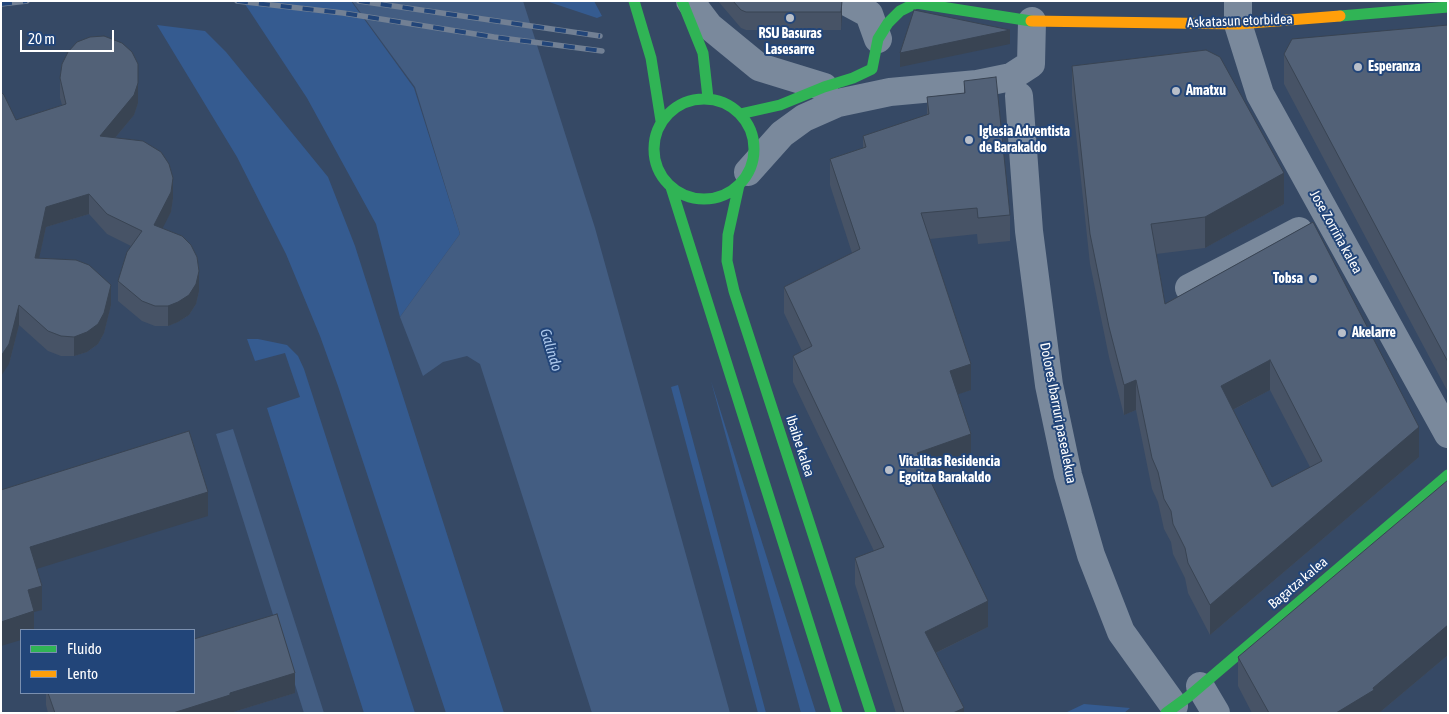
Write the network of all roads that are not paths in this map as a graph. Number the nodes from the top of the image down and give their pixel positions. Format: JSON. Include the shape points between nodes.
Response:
{"nodes":[{"id":1,"x":634,"y":1,"type":"edge"},
{"id":2,"x":682,"y":1,"type":"edge"},
{"id":3,"x":690,"y":1,"type":"edge"},
{"id":4,"x":845,"y":1,"type":"edge"},
{"id":5,"x":909,"y":2,"type":"edge"},
{"id":6,"x":1448,"y":7,"type":"edge"},
{"id":7,"x":1238,"y":13,"type":"edge"},
{"id":8,"x":1032,"y":21,"type":"junction"},
{"id":9,"x":878,"y":39,"type":"junction"},
{"id":10,"x":824,"y":87,"type":"junction"},
{"id":11,"x":1018,"y":96,"type":"dead end"},
{"id":12,"x":708,"y":98,"type":"junction"},
{"id":13,"x":740,"y":114,"type":"junction"},
{"id":14,"x":662,"y":121,"type":"junction"},
{"id":15,"x":744,"y":178,"type":"junction"},
{"id":16,"x":671,"y":187,"type":"junction"},
{"id":17,"x":1328,"y":216,"type":"junction"},
{"id":18,"x":1189,"y":288,"type":"edge"},
{"id":19,"x":1448,"y":434,"type":"edge"},
{"id":20,"x":1448,"y":475,"type":"edge"},
{"id":21,"x":1200,"y":686,"type":"junction"},
{"id":22,"x":1170,"y":710,"type":"edge"},
{"id":23,"x":838,"y":713,"type":"edge"},
{"id":24,"x":871,"y":713,"type":"edge"},
{"id":25,"x":1216,"y":713,"type":"edge"}],
"edges":[{"from":1,"to":14,"type":"main road","via":[[651,58]]},
{"from":2,"to":12,"type":"main road","via":[[703,53]]},
{"from":3,"to":10,"type":"street","via":[[709,26],[758,67]]},
{"from":4,"to":9,"type":"street","via":[[869,14]]},
{"from":5,"to":8,"type":"main road","name":"Askatasun etorbidea"},
{"from":5,"to":9,"type":"main road","name":"Askatasun etorbidea","via":[[888,23]]},
{"from":6,"to":7,"type":"main road","name":"Askatasun etorbidea"},
{"from":7,"to":8,"type":"main road","name":"Askatasun etorbidea"},
{"from":7,"to":17,"type":"street","name":"Jose Zorriña kalea","via":[[1260,94]]},
{"from":8,"to":15,"type":"street","via":[[1030,64],[1010,77],[977,84],[876,94],[838,103],[804,118],[782,134]]},
{"from":9,"to":10,"type":"main road","name":"Askatasun etorbidea","via":[[872,69]]},
{"from":10,"to":13,"type":"main road","name":"Askatasun etorbidea","via":[[780,105]]},
{"from":11,"to":22,"type":"street","name":"Dolores Ibarruri pasealekua","via":[[1029,231],[1048,376],[1068,475],[1091,555],[1121,632]]},
{"from":12,"to":13,"type":"main road","via":[[730,106]]},
{"from":12,"to":14,"type":"main road","via":[[681,104]]},
{"from":13,"to":15,"type":"main road","via":[[754,142],[753,157]]},
{"from":14,"to":16,"type":"main road","via":[[655,134],[655,163]]},
{"from":15,"to":16,"type":"main road","via":[[726,194],[710,199],[696,199]]},
{"from":15,"to":24,"type":"main road","name":"Ibaibe kalea","via":[[728,234],[727,261],[734,291]]},
{"from":16,"to":23,"type":"main road"},
{"from":17,"to":18,"type":"street"},
{"from":17,"to":19,"type":"street","name":"Jose Zorriña kalea"},
{"from":20,"to":21,"type":"main road","name":"Bagatza kalea"},
{"from":21,"to":22,"type":"main road","name":"Bagatza kalea"},
{"from":21,"to":25,"type":"street"}]}
